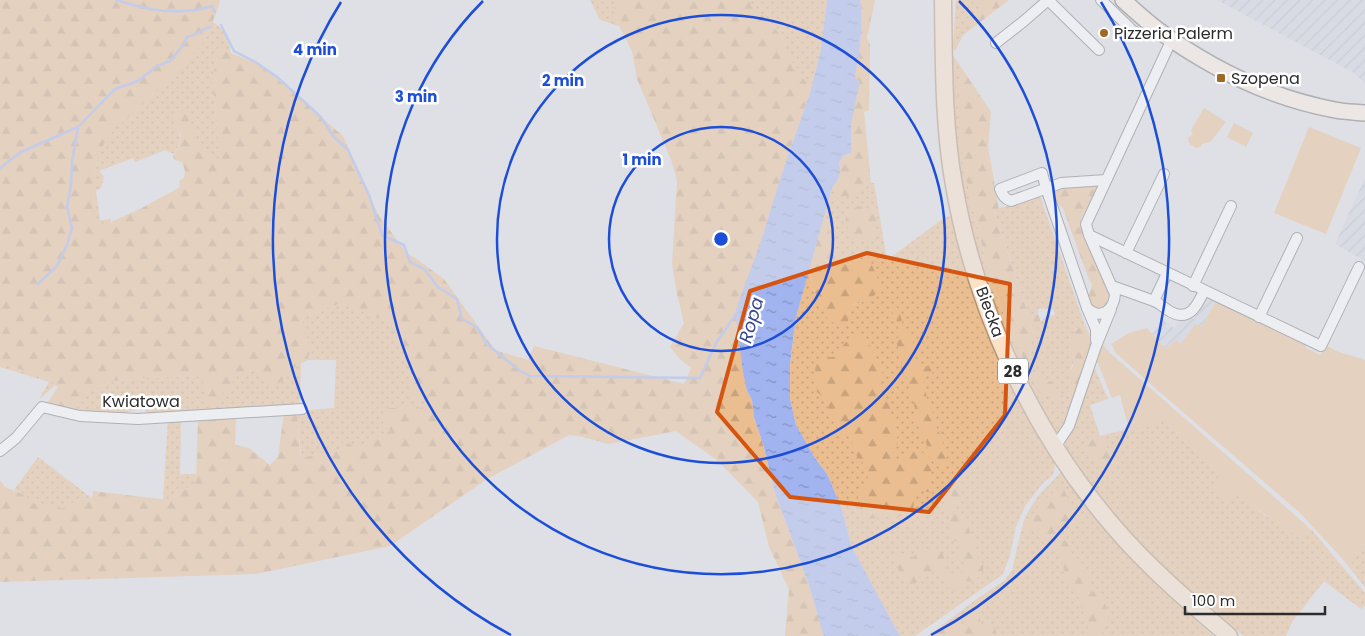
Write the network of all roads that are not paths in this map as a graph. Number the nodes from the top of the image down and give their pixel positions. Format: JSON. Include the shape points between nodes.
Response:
{"nodes":[{"id":1,"x":943,"y":0,"type":"edge"},
{"id":2,"x":1048,"y":0,"type":"edge"},
{"id":3,"x":1101,"y":0,"type":"edge"},
{"id":4,"x":1123,"y":0,"type":"edge"},
{"id":5,"x":1154,"y":27,"type":"junction"},
{"id":6,"x":1172,"y":40,"type":"junction"},
{"id":7,"x":996,"y":43,"type":"dead end"},
{"id":8,"x":1099,"y":50,"type":"dead end"},
{"id":9,"x":1365,"y":113,"type":"edge"},
{"id":10,"x":1164,"y":174,"type":"dead end"},
{"id":11,"x":1106,"y":180,"type":"junction"},
{"id":12,"x":1231,"y":206,"type":"dead end"},
{"id":13,"x":1090,"y":235,"type":"junction"},
{"id":14,"x":1297,"y":238,"type":"dead end"},
{"id":15,"x":1126,"y":253,"type":"junction"},
{"id":16,"x":1359,"y":267,"type":"dead end"},
{"id":17,"x":1167,"y":273,"type":"junction"},
{"id":18,"x":1112,"y":286,"type":"junction"},
{"id":19,"x":1194,"y":286,"type":"junction"},
{"id":20,"x":1204,"y":291,"type":"junction"},
{"id":21,"x":1154,"y":301,"type":"junction"},
{"id":22,"x":1087,"y":308,"type":"junction"},
{"id":23,"x":1111,"y":309,"type":"junction"},
{"id":24,"x":1259,"y":317,"type":"junction"},
{"id":25,"x":1096,"y":346,"type":"junction"},
{"id":26,"x":302,"y":409,"type":"dead end"},
{"id":27,"x":1056,"y":447,"type":"junction"},
{"id":28,"x":0,"y":451,"type":"edge"},
{"id":29,"x":1229,"y":636,"type":"edge"}],
"edges":[{"from":1,"to":27,"type":"main road","name":"Biecka","number":"28","via":[[948,134],[966,243],[987,309],[1010,365]]},
{"from":2,"to":7,"type":"street"},
{"from":2,"to":8,"type":"street"},
{"from":3,"to":5,"type":"street","via":[[1133,31],[1148,34]]},
{"from":4,"to":5,"type":"street"},
{"from":5,"to":6,"type":"street"},
{"from":6,"to":9,"type":"street","via":[[1243,80],[1285,97],[1335,110]]},
{"from":6,"to":11,"type":"street"},
{"from":10,"to":15,"type":"street"},
{"from":11,"to":13,"type":"street","via":[[1086,224]]},
{"from":11,"to":22,"type":"street","via":[[1061,183],[1046,188]]},
{"from":12,"to":19,"type":"street"},
{"from":13,"to":15,"type":"street"},
{"from":13,"to":18,"type":"street"},
{"from":14,"to":24,"type":"street"},
{"from":15,"to":17,"type":"street"},
{"from":16,"to":24,"type":"street","via":[[1321,346]]},
{"from":17,"to":19,"type":"street"},
{"from":17,"to":21,"type":"street"},
{"from":18,"to":21,"type":"street"},
{"from":18,"to":23,"type":"street","via":[[1115,294]]},
{"from":19,"to":20,"type":"street"},
{"from":20,"to":21,"type":"street","via":[[1192,312],[1178,315]]},
{"from":20,"to":24,"type":"street"},
{"from":22,"to":23,"type":"street","via":[[1099,314]]},
{"from":22,"to":25,"type":"street","via":[[1096,329]]},
{"from":23,"to":25,"type":"street"},
{"from":25,"to":27,"type":"street","via":[[1069,426]]},
{"from":26,"to":28,"type":"street","name":"Kwiatowa","via":[[138,419],[80,416],[42,407],[16,438]]},
{"from":27,"to":29,"type":"main road","name":"Biecka","number":"28","via":[[1114,527]]}]}
